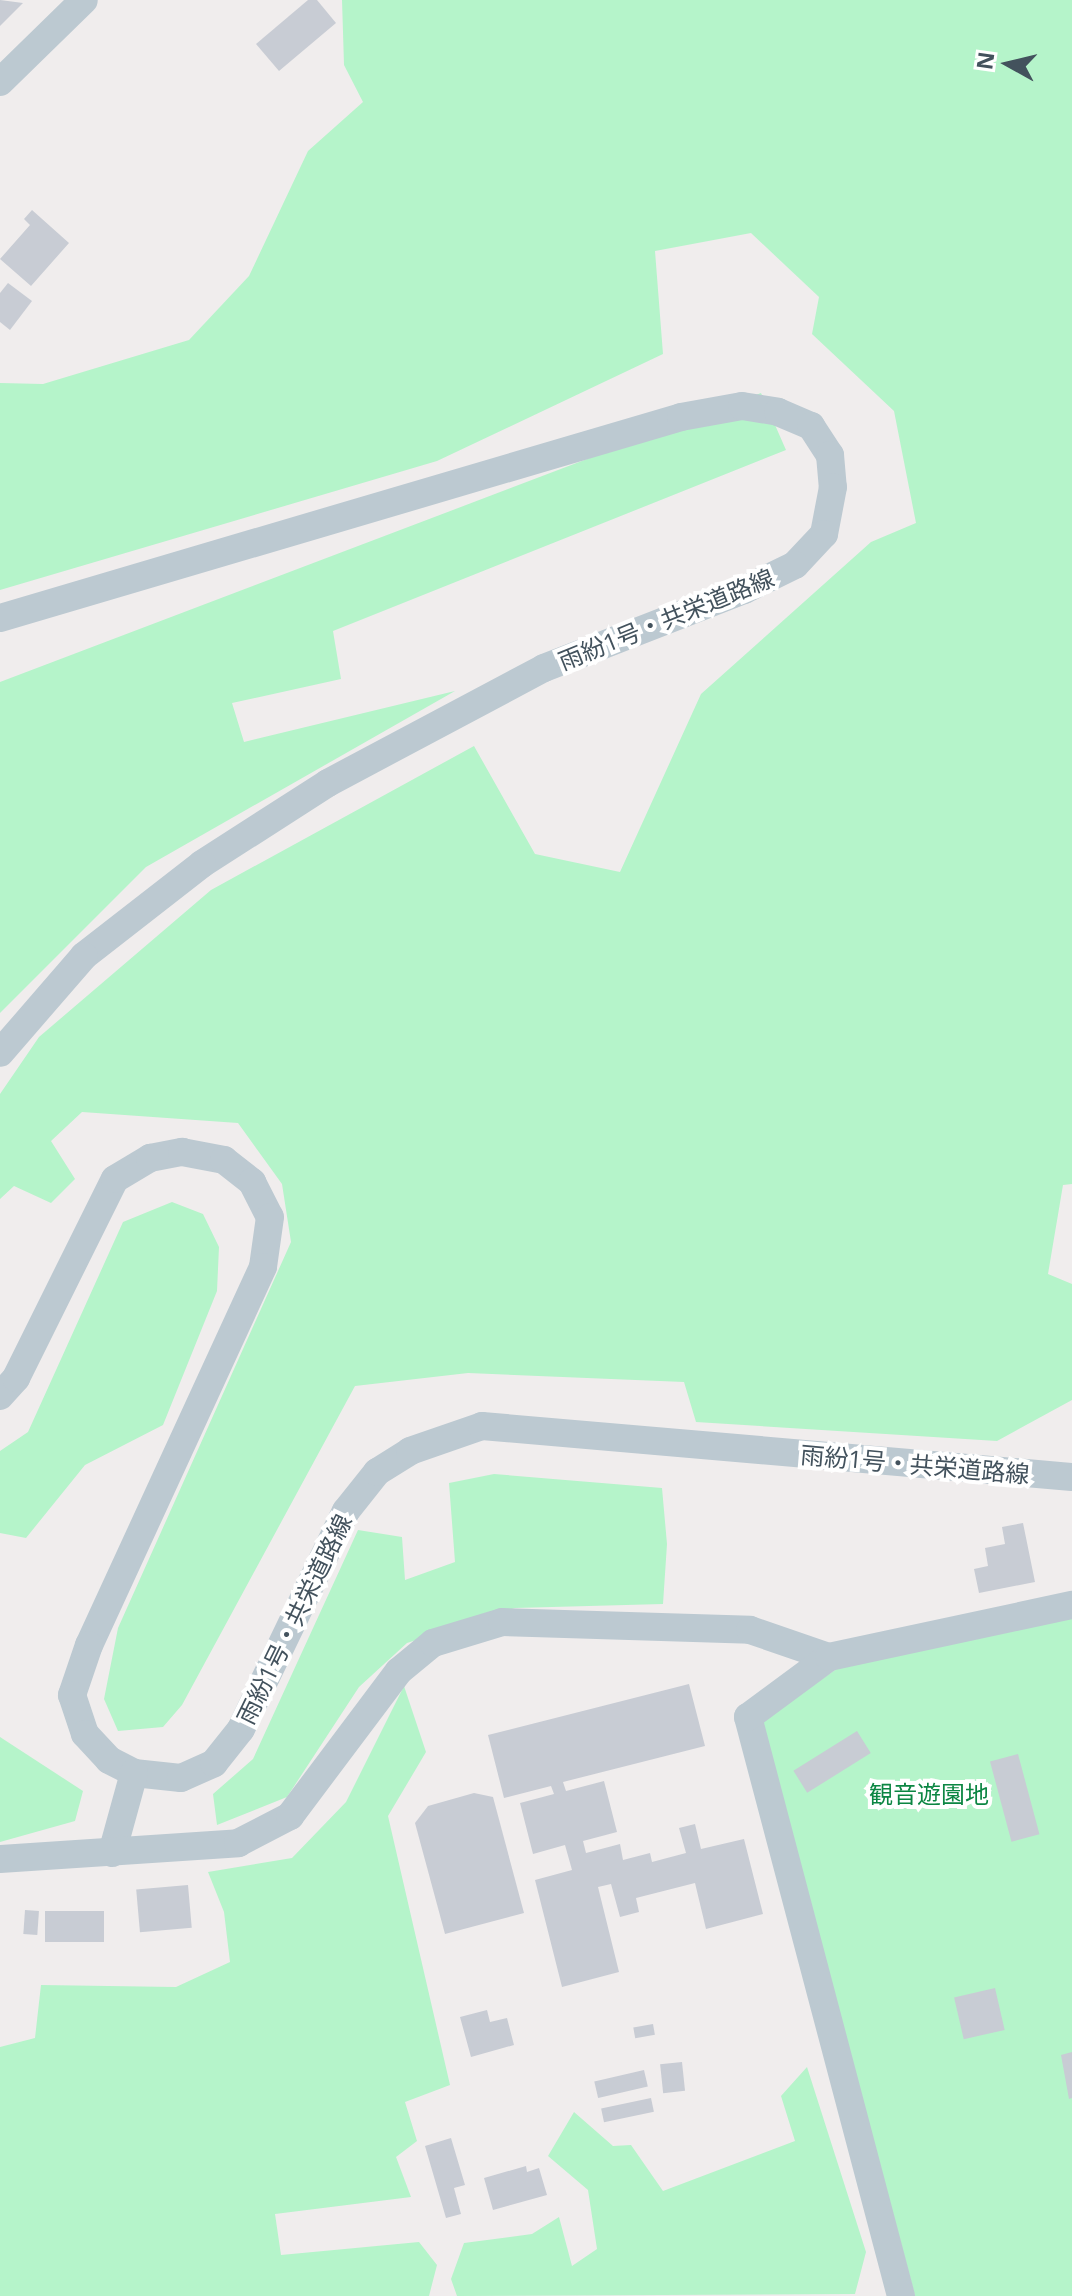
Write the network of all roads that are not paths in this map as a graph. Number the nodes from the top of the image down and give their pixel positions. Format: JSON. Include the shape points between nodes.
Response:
{"nodes":[{"id":1,"x":84,"y":0,"type":"edge"},
{"id":2,"x":0,"y":82,"type":"edge"},
{"id":3,"x":0,"y":618,"type":"edge"},
{"id":4,"x":0,"y":1053,"type":"edge"},
{"id":5,"x":0,"y":1396,"type":"edge"},
{"id":6,"x":1072,"y":1477,"type":"edge"},
{"id":7,"x":1072,"y":1605,"type":"edge"},
{"id":8,"x":829,"y":1657,"type":"junction"},
{"id":9,"x":134,"y":1773,"type":"junction"},
{"id":10,"x":112,"y":1853,"type":"junction"},
{"id":11,"x":0,"y":1859,"type":"edge"},
{"id":12,"x":901,"y":2296,"type":"edge"}],
"edges":[{"from":1,"to":2,"type":"street"},
{"from":3,"to":4,"type":"street","name":"雨紛1号・共栄道路線","via":[[696,414],[742,406],[778,412],[811,426],[830,455],[833,487],[824,534],[795,565],[544,668],[328,783],[202,864],[84,956]]},
{"from":5,"to":9,"type":"street","name":"雨紛1号・共栄道路線","via":[[16,1378],[115,1179],[150,1158],[182,1152],[224,1160],[252,1182],[270,1217],[263,1267],[89,1645],[72,1695],[85,1734],[109,1760]]},
{"from":6,"to":9,"type":"street","name":"雨紛1号・共栄道路線","via":[[482,1426],[410,1451],[377,1472],[346,1511],[241,1729],[214,1763],[181,1778]]},
{"from":7,"to":8,"type":"street"},
{"from":8,"to":10,"type":"street","via":[[750,1630],[502,1622],[433,1643],[399,1671],[290,1816],[238,1843]]},
{"from":8,"to":12,"type":"street","via":[[748,1717]]},
{"from":9,"to":10,"type":"street"},
{"from":10,"to":11,"type":"street"}]}
